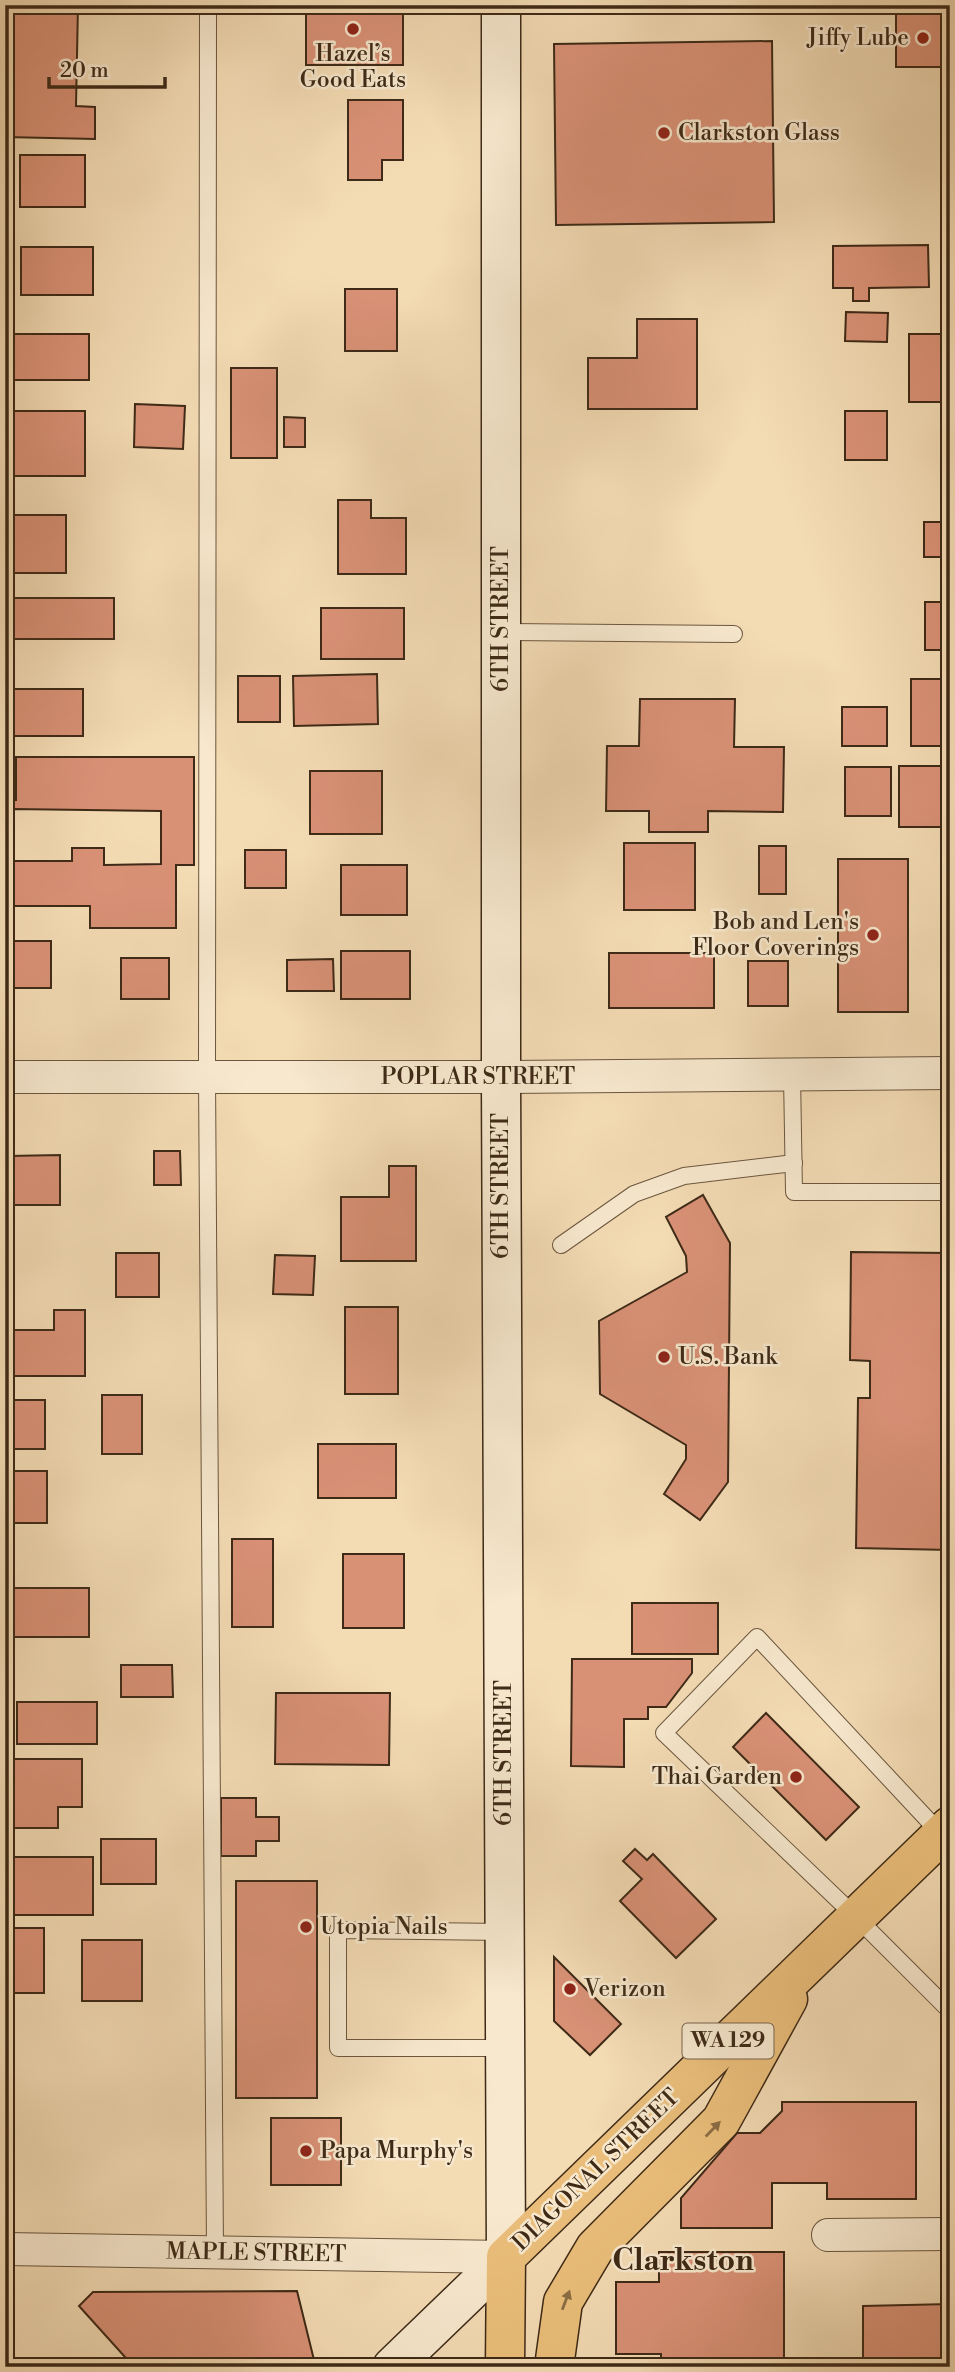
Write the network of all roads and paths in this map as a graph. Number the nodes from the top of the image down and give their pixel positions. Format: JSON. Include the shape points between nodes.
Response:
{"nodes":[{"id":1,"x":208,"y":5,"type":"edge"},
{"id":2,"x":501,"y":5,"type":"edge"},
{"id":3,"x":501,"y":632,"type":"junction"},
{"id":4,"x":734,"y":634,"type":"dead end"},
{"id":5,"x":950,"y":1073,"type":"edge"},
{"id":6,"x":792,"y":1074,"type":"junction"},
{"id":7,"x":5,"y":1077,"type":"edge"},
{"id":8,"x":207,"y":1077,"type":"junction"},
{"id":9,"x":501,"y":1077,"type":"junction"},
{"id":10,"x":794,"y":1163,"type":"junction"},
{"id":11,"x":950,"y":1192,"type":"edge"},
{"id":12,"x":561,"y":1245,"type":"dead end"},
{"id":13,"x":946,"y":1830,"type":"edge"},
{"id":14,"x":856,"y":1917,"type":"junction"},
{"id":15,"x":505,"y":1932,"type":"junction"},
{"id":16,"x":807,"y":1964,"type":"junction"},
{"id":17,"x":950,"y":2011,"type":"edge"},
{"id":18,"x":505,"y":2048,"type":"junction"},
{"id":19,"x":950,"y":2234,"type":"edge"},
{"id":20,"x":828,"y":2235,"type":"dead end"},
{"id":21,"x":5,"y":2249,"type":"edge"},
{"id":22,"x":215,"y":2252,"type":"junction"},
{"id":23,"x":506,"y":2258,"type":"junction"},
{"id":24,"x":392,"y":2367,"type":"edge"},
{"id":25,"x":505,"y":2367,"type":"edge"},
{"id":26,"x":554,"y":2367,"type":"edge"}],
"edges":[{"from":1,"to":8,"type":"lane"},
{"from":2,"to":3,"type":"main road","name":"6TH STREET"},
{"from":3,"to":4,"type":"lane"},
{"from":3,"to":9,"type":"main road","name":"6TH STREET"},
{"from":5,"to":6,"type":"street","name":"POPLAR STREET"},
{"from":6,"to":9,"type":"street","name":"POPLAR STREET"},
{"from":6,"to":10,"type":"lane"},
{"from":7,"to":8,"type":"street","name":"POPLAR STREET"},
{"from":8,"to":9,"type":"street","name":"POPLAR STREET"},
{"from":8,"to":22,"type":"lane"},
{"from":9,"to":15,"type":"main road","name":"6TH STREET"},
{"from":10,"to":11,"type":"lane","via":[[794,1192]]},
{"from":10,"to":12,"type":"lane","via":[[684,1176],[634,1194]]},
{"from":13,"to":14,"type":"main road","name":"DIAGONAL STREET","number":"WA 129"},
{"from":13,"to":14,"type":"lane","via":[[757,1637],[664,1733]]},
{"from":14,"to":16,"type":"main road","name":"DIAGONAL STREET","number":"WA 129"},
{"from":14,"to":17,"type":"lane"},
{"from":15,"to":18,"type":"main road","name":"6TH STREET"},
{"from":15,"to":18,"type":"lane","via":[[338,1930],[338,2048]]},
{"from":16,"to":23,"type":"main road","name":"DIAGONAL STREET","number":"WA 129"},
{"from":26,"to":16,"type":"main road","number":"WA 129","one_way":true,"via":[[563,2302],[595,2248],[721,2121]]},
{"from":18,"to":23,"type":"main road","name":"6TH STREET"},
{"from":19,"to":20,"type":"street"},
{"from":21,"to":22,"type":"street","name":"MAPLE STREET"},
{"from":22,"to":23,"type":"street","name":"MAPLE STREET"},
{"from":23,"to":24,"type":"main road","name":"DIAGONAL STREET"},
{"from":23,"to":25,"type":"main road","name":"6TH STREET"}]}
